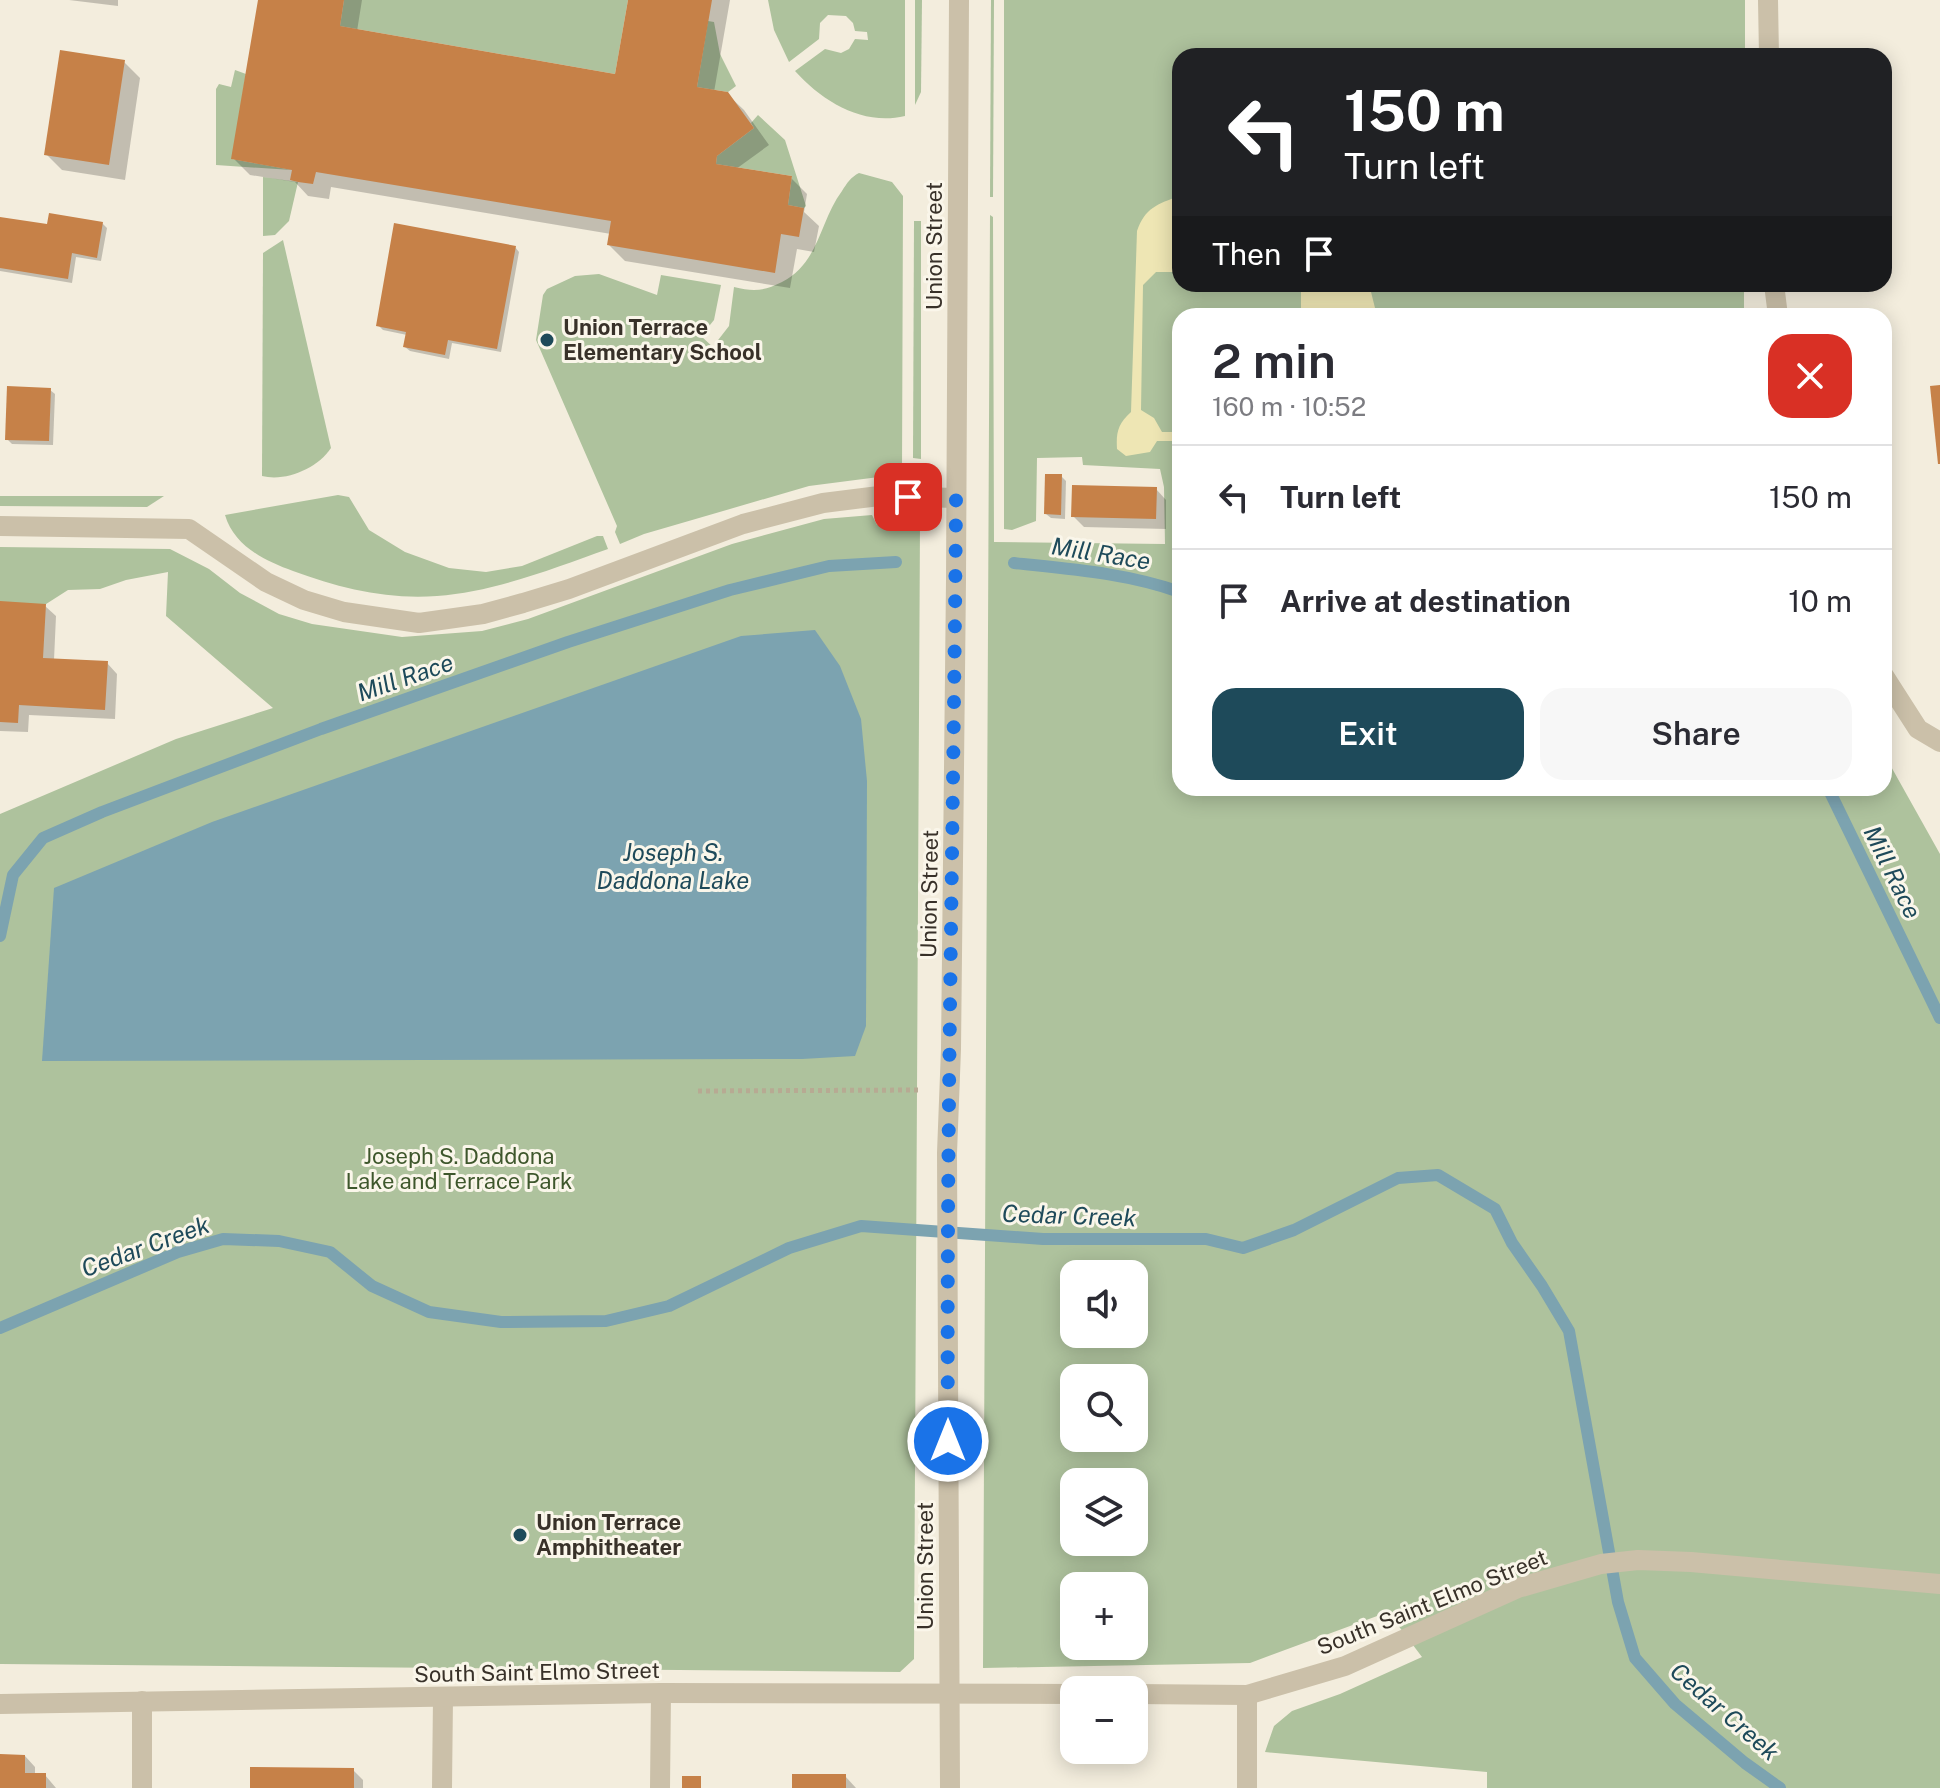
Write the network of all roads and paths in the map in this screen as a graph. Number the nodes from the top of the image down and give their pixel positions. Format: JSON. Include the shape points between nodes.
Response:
{"nodes":[{"id":1,"x":959,"y":0,"type":"edge"},
{"id":2,"x":1768,"y":0,"type":"edge"},
{"id":3,"x":1769,"y":48,"type":"edge"},
{"id":4,"x":956,"y":498,"type":"junction"},
{"id":5,"x":0,"y":526,"type":"edge"},
{"id":6,"x":1892,"y":688,"type":"edge"},
{"id":7,"x":1940,"y":742,"type":"edge"},
{"id":8,"x":885,"y":1090,"type":"dead end"},
{"id":9,"x":698,"y":1091,"type":"dead end"},
{"id":10,"x":1940,"y":1584,"type":"edge"},
{"id":11,"x":661,"y":1693,"type":"junction"},
{"id":12,"x":950,"y":1694,"type":"junction"},
{"id":13,"x":1060,"y":1694,"type":"edge"},
{"id":14,"x":1148,"y":1694,"type":"edge"},
{"id":15,"x":1247,"y":1695,"type":"junction"},
{"id":16,"x":443,"y":1698,"type":"junction"},
{"id":17,"x":142,"y":1701,"type":"junction"},
{"id":18,"x":0,"y":1704,"type":"edge"},
{"id":19,"x":142,"y":1788,"type":"edge"},
{"id":20,"x":442,"y":1788,"type":"edge"},
{"id":21,"x":660,"y":1788,"type":"edge"},
{"id":22,"x":950,"y":1788,"type":"edge"},
{"id":23,"x":1247,"y":1788,"type":"edge"}],
"edges":[{"from":1,"to":4,"type":"street","name":"Union Street"},
{"from":2,"to":3,"type":"street"},
{"from":4,"to":5,"type":"street","via":[[879,496],[823,503],[743,524],[523,603],[419,623],[382,620],[304,600],[266,582],[189,529]]},
{"from":4,"to":12,"type":"street","name":"Union Street","via":[[947,1153]]},
{"from":6,"to":7,"type":"street","via":[[1918,729]]},
{"from":8,"to":9,"type":"path"},
{"from":10,"to":15,"type":"street","name":"South Saint Elmo Street","via":[[1691,1562],[1601,1564],[1534,1583],[1345,1666]]},
{"from":11,"to":12,"type":"street","name":"South Saint Elmo Street"},
{"from":11,"to":16,"type":"street","name":"South Saint Elmo Street"},
{"from":11,"to":21,"type":"street"},
{"from":12,"to":13,"type":"street","name":"South Saint Elmo Street"},
{"from":12,"to":22,"type":"street","name":"Union Street"},
{"from":14,"to":15,"type":"street","name":"South Saint Elmo Street"},
{"from":15,"to":23,"type":"street"},
{"from":16,"to":17,"type":"street","name":"South Saint Elmo Street"},
{"from":16,"to":20,"type":"street"},
{"from":17,"to":18,"type":"street","name":"South Saint Elmo Street"},
{"from":17,"to":19,"type":"street"}]}
